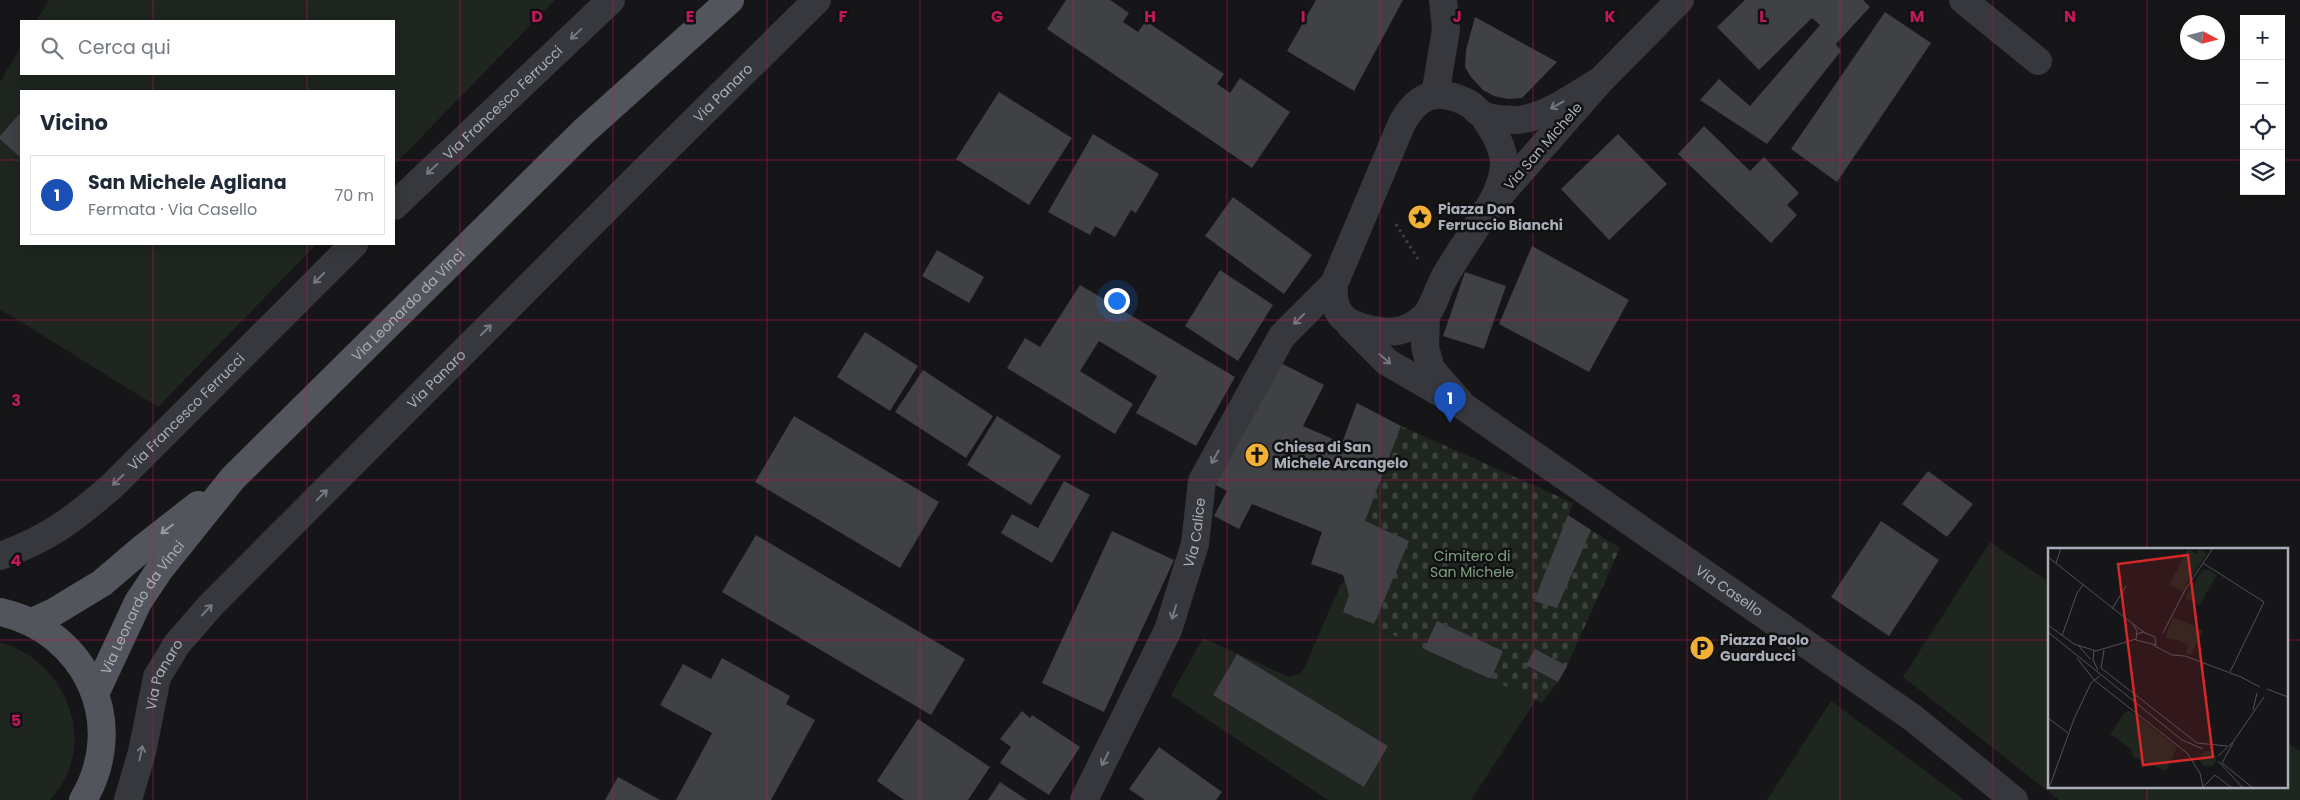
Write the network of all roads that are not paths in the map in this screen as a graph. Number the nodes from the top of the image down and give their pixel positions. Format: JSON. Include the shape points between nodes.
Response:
{"nodes":[{"id":1,"x":611,"y":0,"type":"edge"},
{"id":2,"x":704,"y":0,"type":"edge"},
{"id":3,"x":730,"y":0,"type":"edge"},
{"id":4,"x":817,"y":0,"type":"edge"},
{"id":5,"x":1443,"y":0,"type":"edge"},
{"id":6,"x":1680,"y":0,"type":"edge"},
{"id":7,"x":1963,"y":0,"type":"edge"},
{"id":8,"x":2038,"y":61,"type":"dead end"},
{"id":9,"x":1600,"y":81,"type":"junction"},
{"id":10,"x":1434,"y":95,"type":"junction"},
{"id":11,"x":1483,"y":115,"type":"junction"},
{"id":12,"x":583,"y":132,"type":"junction"},
{"id":13,"x":395,"y":205,"type":"edge"},
{"id":14,"x":1485,"y":212,"type":"junction"},
{"id":15,"x":353,"y":245,"type":"edge"},
{"id":16,"x":1334,"y":284,"type":"junction"},
{"id":17,"x":1426,"y":316,"type":"junction"},
{"id":18,"x":1350,"y":325,"type":"junction"},
{"id":19,"x":1463,"y":406,"type":"junction"},
{"id":20,"x":234,"y":478,"type":"junction"},
{"id":21,"x":0,"y":556,"type":"edge"},
{"id":22,"x":0,"y":612,"type":"edge"},
{"id":23,"x":32,"y":622,"type":"junction"},
{"id":24,"x":95,"y":694,"type":"junction"},
{"id":25,"x":83,"y":800,"type":"edge"},
{"id":26,"x":128,"y":800,"type":"edge"},
{"id":27,"x":1084,"y":800,"type":"edge"},
{"id":28,"x":2014,"y":800,"type":"edge"}],
"edges":[{"from":1,"to":13,"type":"street","name":"Via Francesco Ferrucci","one_way":true},
{"from":2,"to":12,"type":"main road","name":"Via Leonardo da Vinci"},
{"from":3,"to":12,"type":"main road","name":"Via Leonardo da Vinci"},
{"from":26,"to":4,"type":"street","name":"Via Panaro","one_way":true,"via":[[142,752],[157,677],[177,644],[210,606]]},
{"from":5,"to":10,"type":"street","via":[[1446,30]]},
{"from":6,"to":9,"type":"street","name":"Via San Michele"},
{"from":7,"to":8,"type":"street"},
{"from":9,"to":11,"type":"street","name":"Via San Michele","one_way":true,"via":[[1544,113],[1519,120]]},
{"from":9,"to":14,"type":"street","name":"Via San Michele"},
{"from":10,"to":11,"type":"street","via":[[1469,103]]},
{"from":10,"to":16,"type":"street","via":[[1421,98],[1410,109]]},
{"from":11,"to":14,"type":"street","via":[[1499,144],[1504,163],[1494,198]]},
{"from":12,"to":20,"type":"main road","name":"Via Leonardo da Vinci"},
{"from":14,"to":17,"type":"street","via":[[1442,281]]},
{"from":15,"to":21,"type":"street","name":"Via Francesco Ferrucci","one_way":true,"via":[[112,486],[75,518],[29,546]]},
{"from":16,"to":18,"type":"street","via":[[1333,297],[1338,312]]},
{"from":16,"to":27,"type":"street","name":"Via Calice","one_way":true,"via":[[1282,336],[1202,481],[1195,544],[1168,630]]},
{"from":17,"to":18,"type":"street","via":[[1398,332],[1386,333]]},
{"from":17,"to":19,"type":"street","name":"Via Casello","via":[[1426,347],[1431,369]]},
{"from":18,"to":19,"type":"street","name":"Via Casello","one_way":true,"via":[[1387,362]]},
{"from":19,"to":28,"type":"street","name":"Via Casello","via":[[1913,718]]},
{"from":20,"to":23,"type":"main road","name":"Via Leonardo da Vinci","one_way":true,"via":[[102,583]]},
{"from":20,"to":24,"type":"main road","name":"Via Leonardo da Vinci","via":[[160,569],[138,602]]},
{"from":22,"to":23,"type":"main road","name":"Via Leonardo da Vinci"},
{"from":23,"to":24,"type":"main road","name":"Via Leonardo da Vinci","via":[[49,632],[77,659]]},
{"from":24,"to":25,"type":"main road","name":"Via Leonardo da Vinci","via":[[100,713],[101,753]]}]}
